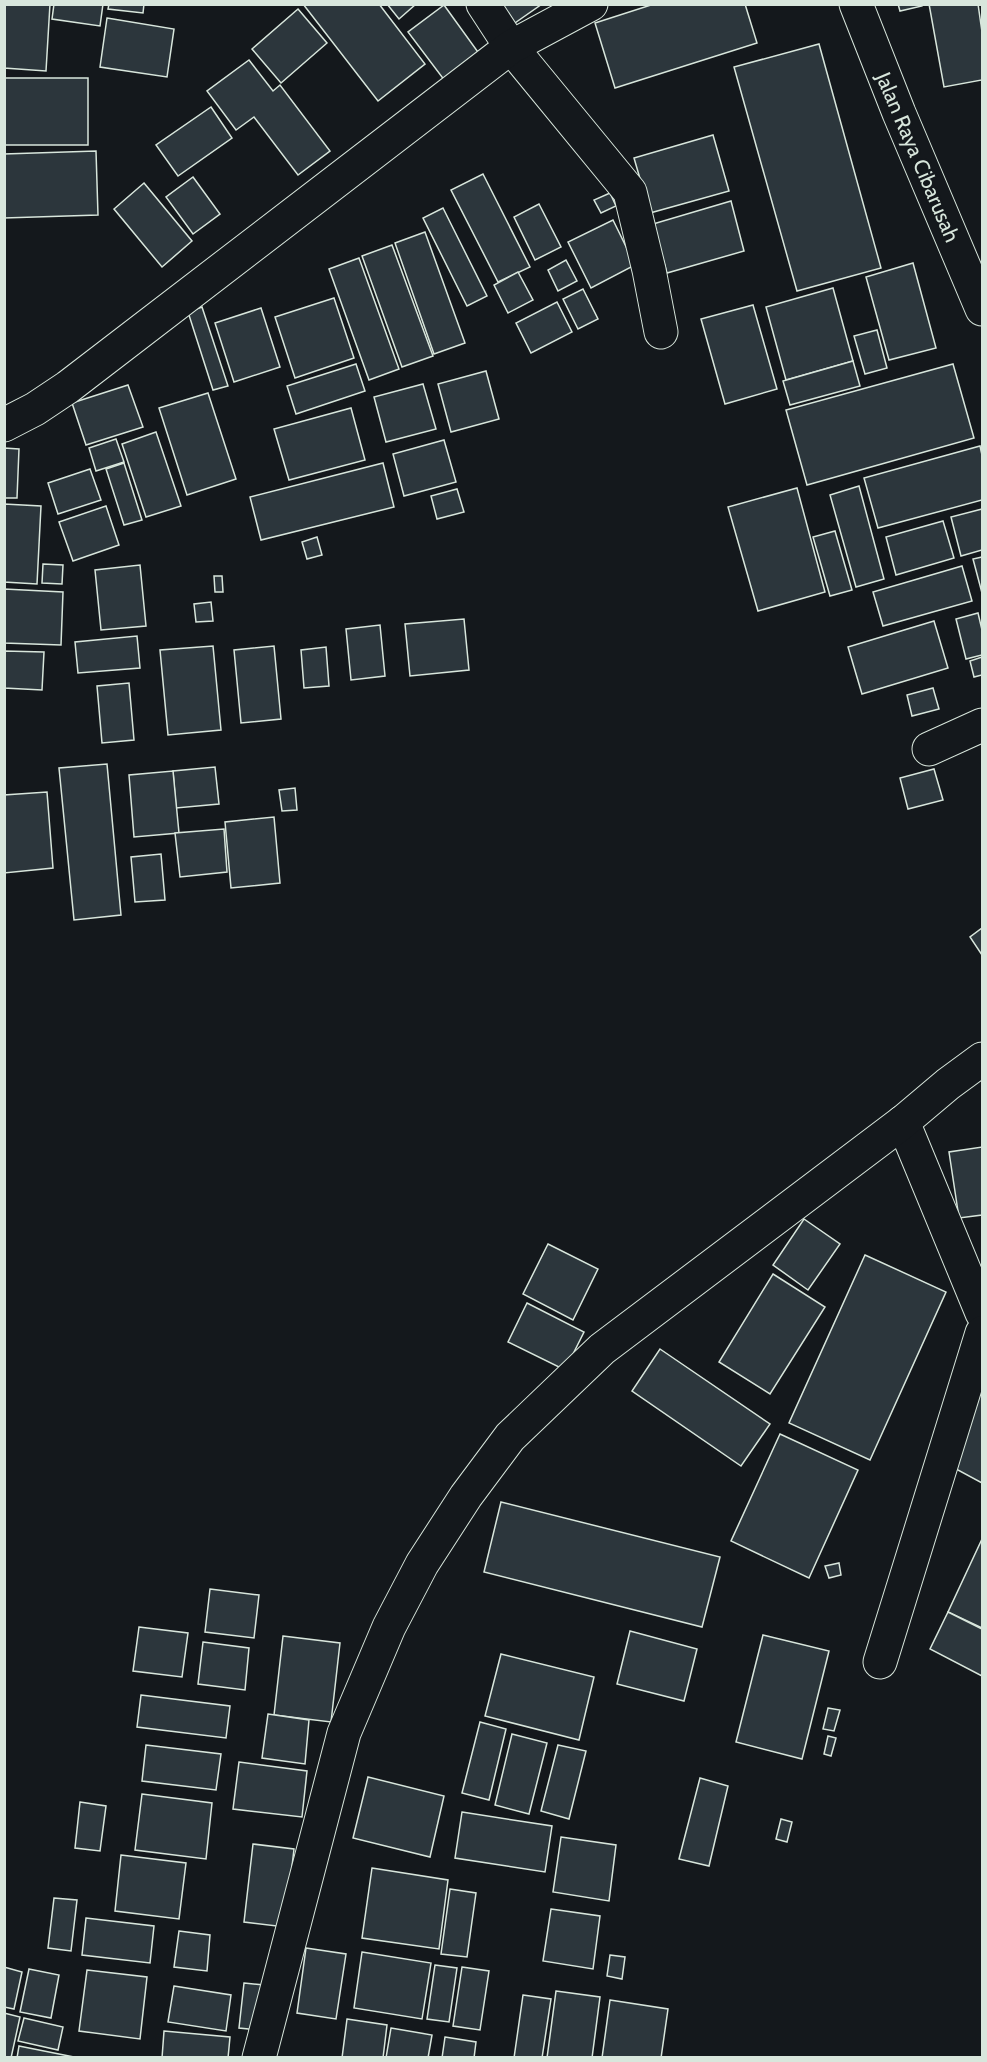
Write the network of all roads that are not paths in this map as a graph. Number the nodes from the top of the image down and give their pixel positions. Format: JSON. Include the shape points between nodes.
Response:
{"nodes":[{"id":1,"x":483,"y":4,"type":"edge"},
{"id":2,"x":591,"y":4,"type":"edge"},
{"id":3,"x":856,"y":4,"type":"edge"},
{"id":4,"x":512,"y":47,"type":"junction"},
{"id":5,"x":982,"y":309,"type":"edge"},
{"id":6,"x":661,"y":332,"type":"dead end"},
{"id":7,"x":4,"y":425,"type":"edge"},
{"id":8,"x":982,"y":725,"type":"edge"},
{"id":9,"x":929,"y":749,"type":"dead end"},
{"id":10,"x":982,"y":1059,"type":"edge"},
{"id":11,"x":903,"y":1122,"type":"junction"},
{"id":12,"x":982,"y":1313,"type":"edge"},
{"id":13,"x":982,"y":1334,"type":"edge"},
{"id":14,"x":880,"y":1662,"type":"dead end"},
{"id":15,"x":259,"y":2058,"type":"edge"}],
"edges":[{"from":1,"to":4,"type":"street"},
{"from":2,"to":4,"type":"street"},
{"from":3,"to":5,"type":"street","name":"Jalan Raya Cibarusah"},
{"from":4,"to":6,"type":"street","via":[[630,192]]},
{"from":4,"to":7,"type":"street","via":[[68,387]]},
{"from":8,"to":9,"type":"street"},
{"from":10,"to":11,"type":"street"},
{"from":11,"to":12,"type":"street"},
{"from":11,"to":15,"type":"street","via":[[602,1349],[510,1437],[466,1496],[422,1564],[389,1627],[344,1733]]},
{"from":13,"to":14,"type":"street"}]}
